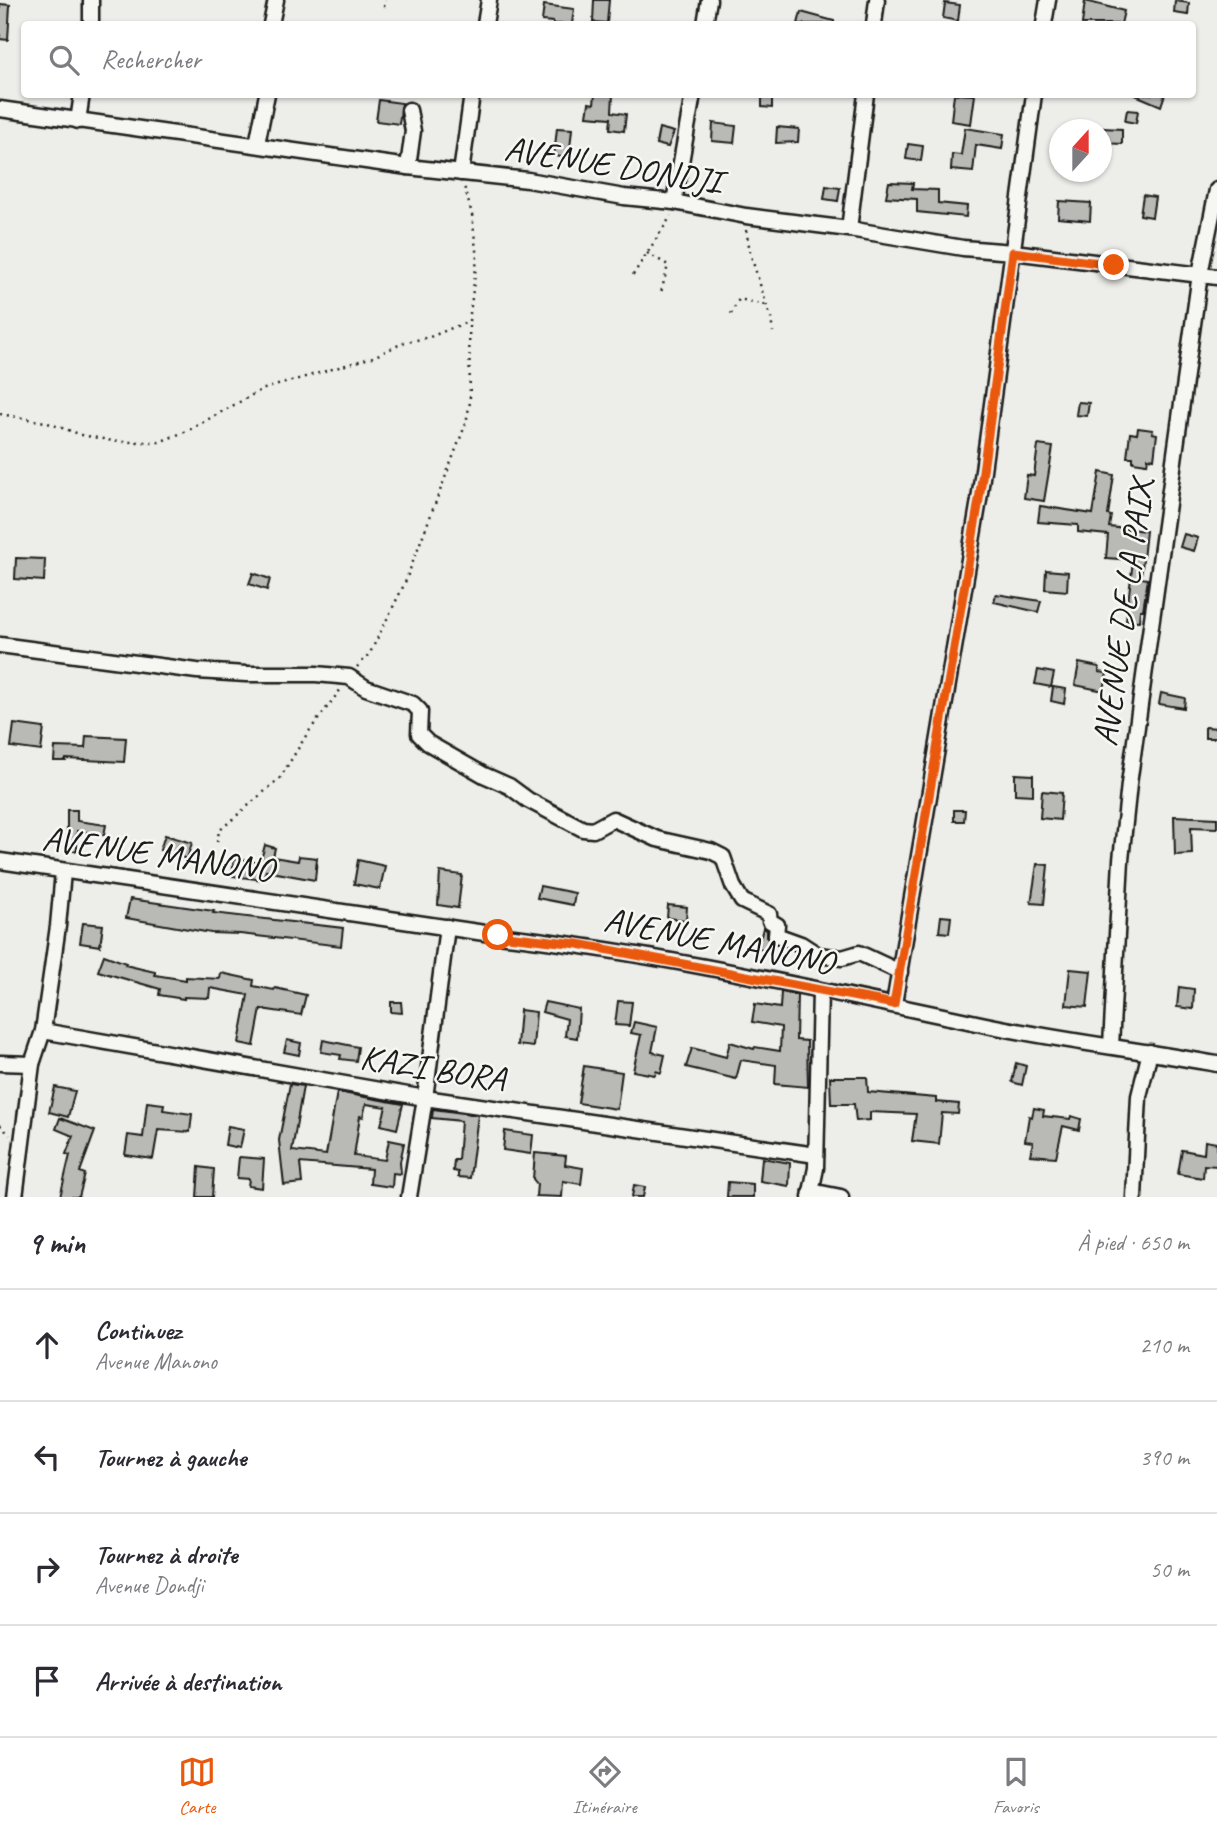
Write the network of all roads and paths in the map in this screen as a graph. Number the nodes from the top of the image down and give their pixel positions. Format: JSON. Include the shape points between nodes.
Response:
{"nodes":[{"id":1,"x":91,"y":0,"type":"edge"},
{"id":2,"x":276,"y":0,"type":"edge"},
{"id":3,"x":385,"y":0,"type":"edge"},
{"id":4,"x":489,"y":0,"type":"edge"},
{"id":5,"x":709,"y":0,"type":"edge"},
{"id":6,"x":877,"y":0,"type":"edge"},
{"id":7,"x":1048,"y":0,"type":"edge"},
{"id":8,"x":383,"y":7,"type":"dead end"},
{"id":9,"x":91,"y":21,"type":"edge"},
{"id":10,"x":272,"y":21,"type":"edge"},
{"id":11,"x":486,"y":21,"type":"edge"},
{"id":12,"x":706,"y":21,"type":"edge"},
{"id":13,"x":874,"y":21,"type":"edge"},
{"id":14,"x":1044,"y":21,"type":"edge"},
{"id":15,"x":81,"y":98,"type":"edge"},
{"id":16,"x":266,"y":98,"type":"edge"},
{"id":17,"x":471,"y":98,"type":"edge"},
{"id":18,"x":692,"y":98,"type":"edge"},
{"id":19,"x":865,"y":98,"type":"edge"},
{"id":20,"x":1033,"y":98,"type":"edge"},
{"id":21,"x":0,"y":109,"type":"edge"},
{"id":22,"x":409,"y":110,"type":"dead end"},
{"id":23,"x":78,"y":121,"type":"junction"},
{"id":24,"x":257,"y":144,"type":"junction"},
{"id":25,"x":408,"y":167,"type":"junction"},
{"id":26,"x":461,"y":173,"type":"junction"},
{"id":27,"x":1217,"y":190,"type":"edge"},
{"id":28,"x":674,"y":202,"type":"junction"},
{"id":29,"x":746,"y":216,"type":"junction"},
{"id":30,"x":849,"y":229,"type":"junction"},
{"id":31,"x":1013,"y":252,"type":"junction"},
{"id":32,"x":648,"y":253,"type":"junction"},
{"id":33,"x":1200,"y":274,"type":"junction"},
{"id":34,"x":633,"y":275,"type":"dead end"},
{"id":35,"x":1217,"y":277,"type":"edge"},
{"id":36,"x":661,"y":293,"type":"dead end"},
{"id":37,"x":766,"y":305,"type":"junction"},
{"id":38,"x":732,"y":314,"type":"dead end"},
{"id":39,"x":469,"y":321,"type":"junction"},
{"id":40,"x":772,"y":331,"type":"dead end"},
{"id":41,"x":0,"y":414,"type":"edge"},
{"id":42,"x":0,"y":645,"type":"edge"},
{"id":43,"x":349,"y":677,"type":"junction"},
{"id":44,"x":217,"y":842,"type":"dead end"},
{"id":45,"x":0,"y":862,"type":"edge"},
{"id":46,"x":63,"y":872,"type":"junction"},
{"id":47,"x":447,"y":927,"type":"junction"},
{"id":48,"x":900,"y":972,"type":"junction"},
{"id":49,"x":820,"y":991,"type":"junction"},
{"id":50,"x":894,"y":1004,"type":"junction"},
{"id":51,"x":43,"y":1031,"type":"junction"},
{"id":52,"x":1111,"y":1046,"type":"junction"},
{"id":53,"x":1150,"y":1052,"type":"junction"},
{"id":54,"x":0,"y":1063,"type":"edge"},
{"id":55,"x":1217,"y":1064,"type":"edge"},
{"id":56,"x":32,"y":1065,"type":"junction"},
{"id":57,"x":425,"y":1098,"type":"junction"},
{"id":58,"x":816,"y":1155,"type":"junction"},
{"id":59,"x":811,"y":1194,"type":"edge"},
{"id":60,"x":15,"y":1197,"type":"edge"},
{"id":61,"x":409,"y":1197,"type":"edge"},
{"id":62,"x":841,"y":1197,"type":"edge"},
{"id":63,"x":1134,"y":1197,"type":"edge"}],
"edges":[{"from":1,"to":9,"type":"street"},
{"from":2,"to":10,"type":"street"},
{"from":3,"to":8,"type":"path"},
{"from":4,"to":11,"type":"street"},
{"from":5,"to":12,"type":"street"},
{"from":6,"to":13,"type":"street"},
{"from":7,"to":14,"type":"street"},
{"from":15,"to":23,"type":"street"},
{"from":16,"to":24,"type":"street"},
{"from":17,"to":26,"type":"street"},
{"from":18,"to":28,"type":"street"},
{"from":19,"to":30,"type":"street"},
{"from":20,"to":31,"type":"street"},
{"from":21,"to":23,"type":"street","name":"AVENUE DONDJI"},
{"from":22,"to":25,"type":"street","via":[[413,131]]},
{"from":23,"to":24,"type":"street","name":"AVENUE DONDJI"},
{"from":24,"to":25,"type":"street","name":"AVENUE DONDJI"},
{"from":25,"to":26,"type":"street","name":"AVENUE DONDJI"},
{"from":26,"to":28,"type":"street","name":"AVENUE DONDJI"},
{"from":26,"to":39,"type":"path","via":[[477,259]]},
{"from":27,"to":33,"type":"street","name":"AVENUE DE LA PAIX"},
{"from":28,"to":29,"type":"street","name":"AVENUE DONDJI"},
{"from":28,"to":32,"type":"path","via":[[672,215]]},
{"from":29,"to":30,"type":"street","name":"AVENUE DONDJI"},
{"from":29,"to":37,"type":"path","via":[[751,256]]},
{"from":30,"to":31,"type":"street","name":"AVENUE DONDJI"},
{"from":31,"to":33,"type":"street","name":"AVENUE DONDJI"},
{"from":31,"to":48,"type":"street","via":[[979,500]]},
{"from":32,"to":34,"type":"path"},
{"from":32,"to":36,"type":"path","via":[[668,265]]},
{"from":33,"to":35,"type":"street","name":"AVENUE DONDJI"},
{"from":33,"to":52,"type":"street","name":"AVENUE DE LA PAIX","via":[[1129,784]]},
{"from":37,"to":38,"type":"path","via":[[739,299]]},
{"from":37,"to":40,"type":"path"},
{"from":39,"to":41,"type":"path","via":[[373,357],[261,390],[159,442],[118,442]]},
{"from":39,"to":43,"type":"path","via":[[466,424],[386,624]]},
{"from":42,"to":43,"type":"street","via":[[197,671]]},
{"from":43,"to":44,"type":"path","via":[[280,778],[219,831]]},
{"from":43,"to":48,"type":"street","via":[[366,688],[413,704],[420,711],[419,734],[428,743],[583,829],[593,830],[613,819],[657,839],[723,857],[742,901],[769,914],[777,925],[776,935],[818,955],[842,958],[859,953]]},
{"from":45,"to":46,"type":"street","name":"AVENUE MANONO"},
{"from":46,"to":47,"type":"street","name":"AVENUE MANONO"},
{"from":46,"to":51,"type":"street"},
{"from":47,"to":49,"type":"street","name":"AVENUE MANONO","via":[[578,944]]},
{"from":47,"to":57,"type":"street"},
{"from":48,"to":50,"type":"street"},
{"from":49,"to":50,"type":"street","name":"AVENUE MANONO"},
{"from":49,"to":58,"type":"street"},
{"from":50,"to":52,"type":"street","name":"AVENUE MANONO","via":[[973,1023]]},
{"from":51,"to":56,"type":"street"},
{"from":51,"to":57,"type":"street","name":"KAZI BORA"},
{"from":52,"to":53,"type":"street","name":"AVENUE MANONO"},
{"from":53,"to":55,"type":"street","name":"AVENUE MANONO"},
{"from":53,"to":63,"type":"street","via":[[1139,1097]]},
{"from":54,"to":56,"type":"street"},
{"from":56,"to":60,"type":"street"},
{"from":57,"to":58,"type":"street","name":"KAZI BORA"},
{"from":57,"to":61,"type":"street"},
{"from":58,"to":59,"type":"street"},
{"from":59,"to":62,"type":"street"}]}
